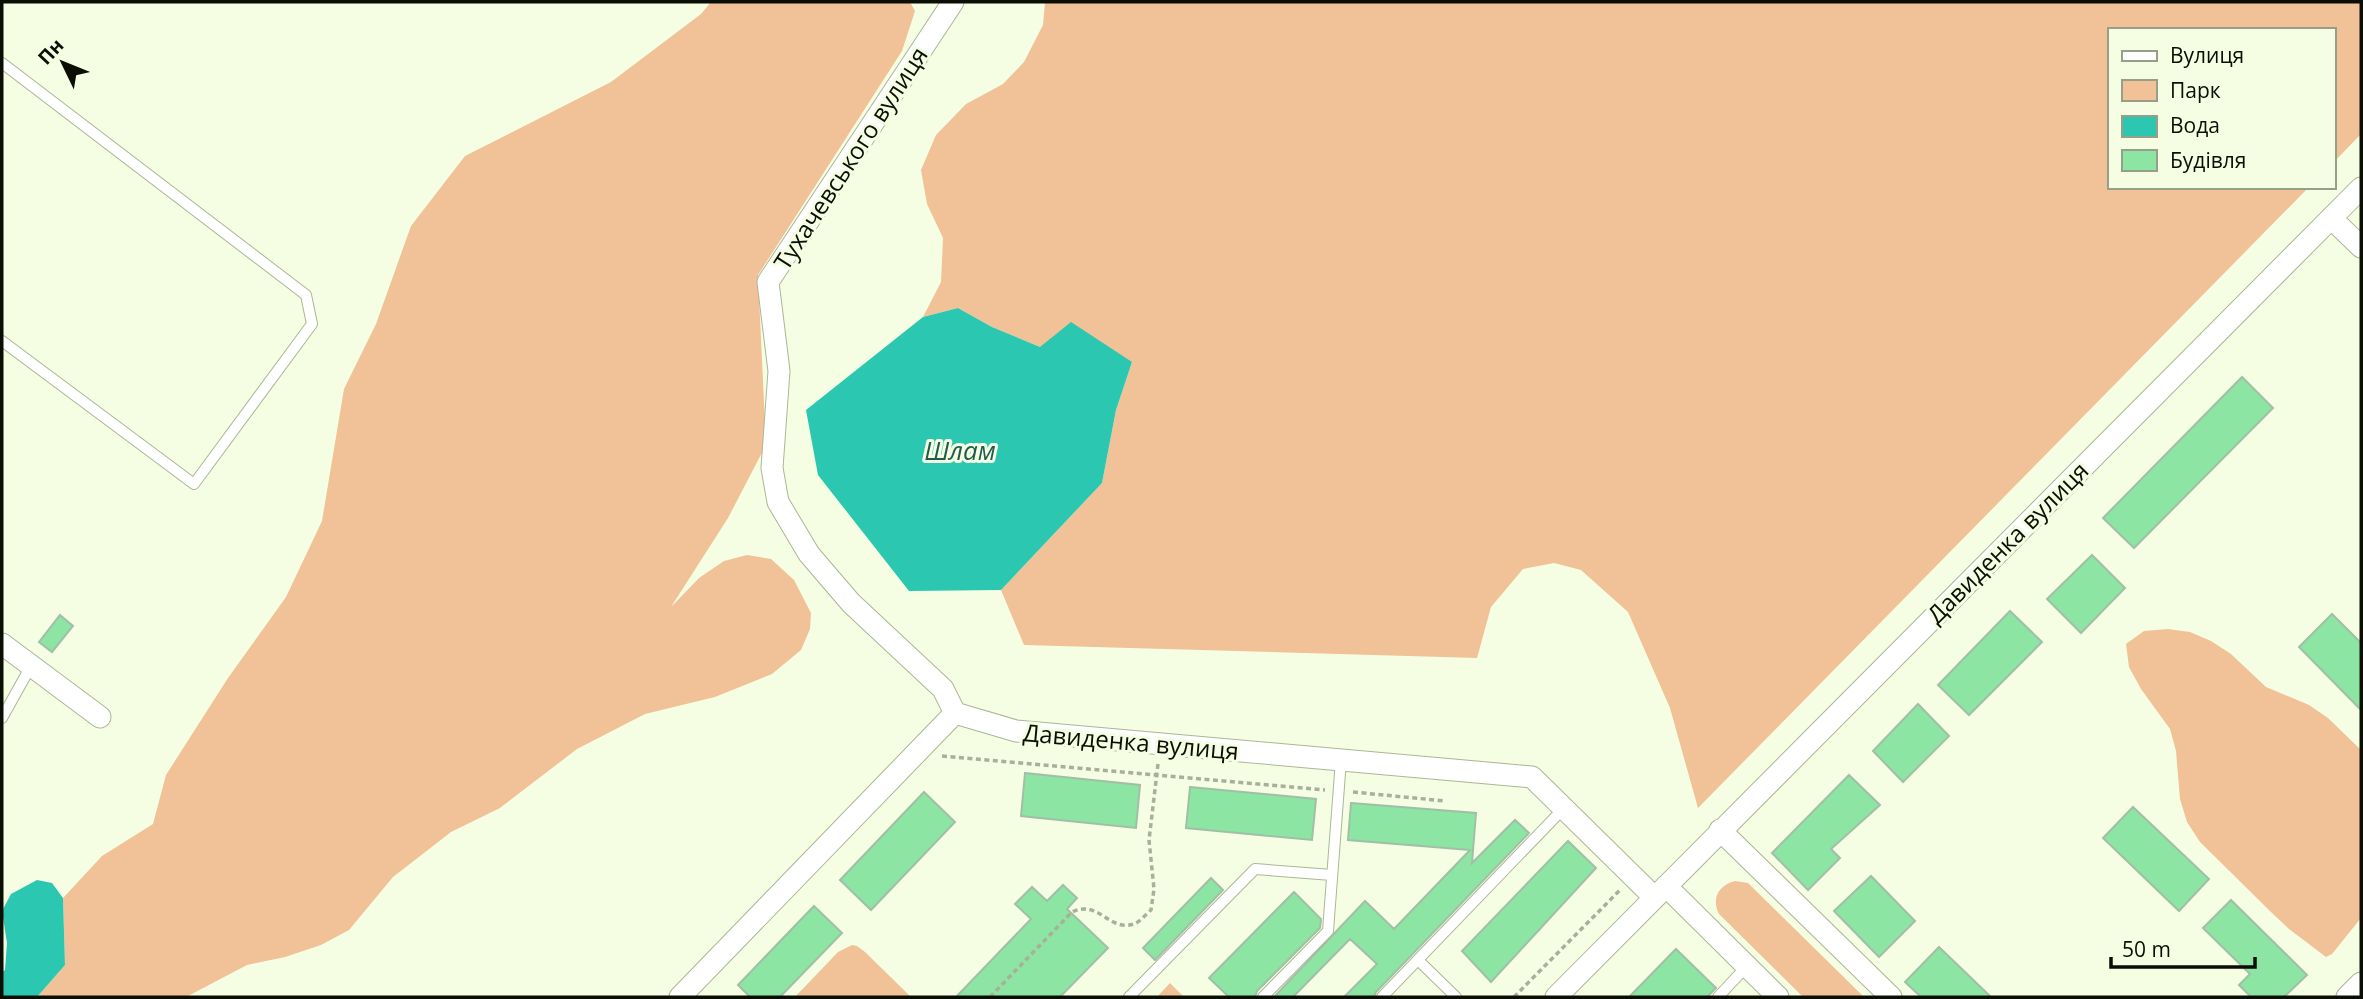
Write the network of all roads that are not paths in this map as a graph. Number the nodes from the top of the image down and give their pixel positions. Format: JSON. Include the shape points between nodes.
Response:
{"nodes":[{"id":1,"x":953,"y":2,"type":"edge"},
{"id":2,"x":2,"y":63,"type":"edge"},
{"id":3,"x":2361,"y":188,"type":"edge"},
{"id":4,"x":2332,"y":218,"type":"junction"},
{"id":5,"x":2361,"y":247,"type":"edge"},
{"id":6,"x":2,"y":341,"type":"edge"},
{"id":7,"x":2,"y":644,"type":"edge"},
{"id":8,"x":31,"y":666,"type":"junction"},
{"id":9,"x":955,"y":713,"type":"junction"},
{"id":10,"x":100,"y":717,"type":"dead end"},
{"id":11,"x":2,"y":718,"type":"edge"},
{"id":12,"x":1341,"y":760,"type":"junction"},
{"id":13,"x":1563,"y":808,"type":"junction"},
{"id":14,"x":1720,"y":830,"type":"junction"},
{"id":15,"x":1332,"y":875,"type":"junction"},
{"id":16,"x":1660,"y":892,"type":"junction"},
{"id":17,"x":1418,"y":960,"type":"junction"},
{"id":18,"x":1747,"y":966,"type":"junction"},
{"id":19,"x":2361,"y":983,"type":"edge"},
{"id":20,"x":680,"y":997,"type":"edge"},
{"id":21,"x":1129,"y":997,"type":"edge"},
{"id":22,"x":1264,"y":997,"type":"edge"},
{"id":23,"x":1382,"y":997,"type":"edge"},
{"id":24,"x":1456,"y":997,"type":"edge"},
{"id":25,"x":1556,"y":997,"type":"edge"},
{"id":26,"x":1718,"y":997,"type":"edge"},
{"id":27,"x":1778,"y":997,"type":"edge"},
{"id":28,"x":1891,"y":997,"type":"edge"},
{"id":29,"x":2347,"y":997,"type":"edge"}],
"edges":[{"from":1,"to":9,"type":"street","name":"Тухачевського вулиця","via":[[768,282],[779,371],[772,468],[778,502],[809,554],[851,603],[943,689]]},
{"from":2,"to":6,"type":"lane","via":[[306,295],[312,324],[194,484]]},
{"from":3,"to":4,"type":"street","name":"Давиденка вулиця"},
{"from":4,"to":5,"type":"street"},
{"from":4,"to":14,"type":"street","name":"Давиденка вулиця"},
{"from":7,"to":8,"type":"street"},
{"from":8,"to":10,"type":"street"},
{"from":8,"to":11,"type":"lane"},
{"from":9,"to":12,"type":"street","name":"Давиденка вулиця","via":[[1016,731]]},
{"from":9,"to":20,"type":"street"},
{"from":12,"to":13,"type":"street","name":"Давиденка вулиця","via":[[1532,777]]},
{"from":12,"to":15,"type":"lane"},
{"from":13,"to":16,"type":"street","name":"Давиденка вулиця","via":[[1633,876]]},
{"from":13,"to":17,"type":"lane"},
{"from":14,"to":16,"type":"street","name":"Давиденка вулиця"},
{"from":14,"to":28,"type":"street"},
{"from":15,"to":21,"type":"lane","via":[[1255,869]]},
{"from":15,"to":22,"type":"lane","via":[[1328,931]]},
{"from":16,"to":18,"type":"street"},
{"from":16,"to":25,"type":"street","name":"Давиденка вулиця"},
{"from":17,"to":23,"type":"lane"},
{"from":17,"to":24,"type":"lane"},
{"from":18,"to":26,"type":"lane"},
{"from":18,"to":27,"type":"street"},
{"from":19,"to":29,"type":"street"}]}
